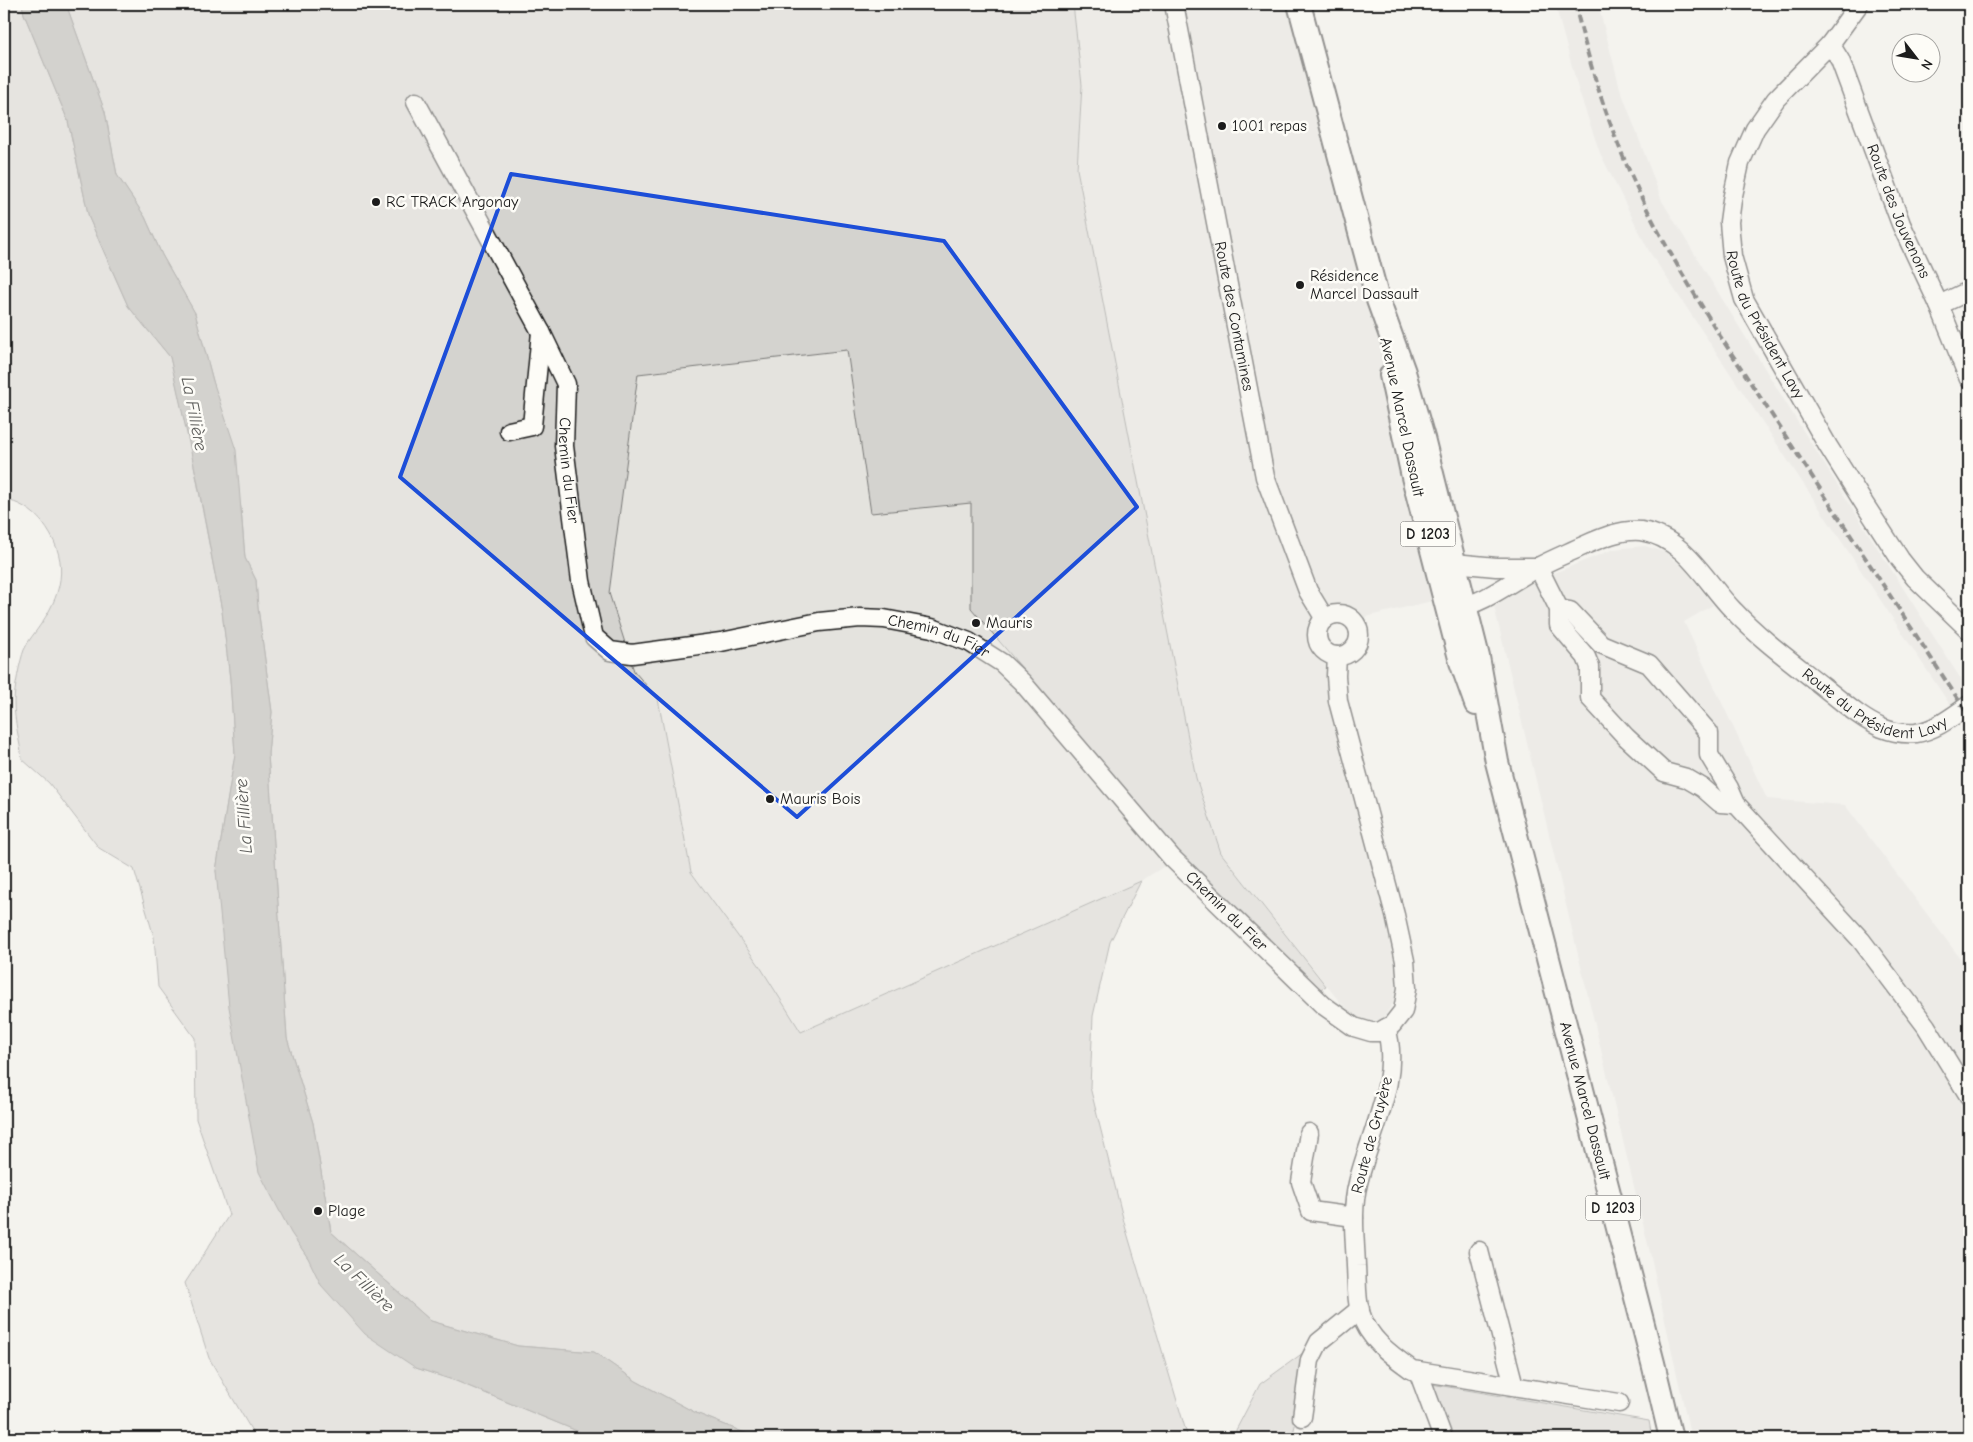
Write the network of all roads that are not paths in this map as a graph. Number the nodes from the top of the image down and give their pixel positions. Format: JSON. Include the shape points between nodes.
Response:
{"nodes":[{"id":1,"x":1174,"y":4,"type":"edge"},
{"id":2,"x":1299,"y":4,"type":"edge"},
{"id":3,"x":1859,"y":4,"type":"edge"},
{"id":4,"x":1830,"y":44,"type":"junction"},
{"id":5,"x":416,"y":102,"type":"dead end"},
{"id":6,"x":1969,"y":291,"type":"edge"},
{"id":7,"x":1939,"y":305,"type":"junction"},
{"id":8,"x":541,"y":332,"type":"junction"},
{"id":9,"x":1969,"y":379,"type":"edge"},
{"id":10,"x":508,"y":431,"type":"dead end"},
{"id":11,"x":1446,"y":564,"type":"junction"},
{"id":12,"x":1538,"y":567,"type":"junction"},
{"id":13,"x":1457,"y":609,"type":"junction"},
{"id":14,"x":1559,"y":609,"type":"junction"},
{"id":15,"x":1325,"y":619,"type":"junction"},
{"id":16,"x":1969,"y":630,"type":"edge"},
{"id":17,"x":1612,"y":650,"type":"junction"},
{"id":18,"x":1338,"y":656,"type":"junction"},
{"id":19,"x":1590,"y":674,"type":"junction"},
{"id":20,"x":1969,"y":705,"type":"edge"},
{"id":21,"x":1709,"y":755,"type":"junction"},
{"id":22,"x":1682,"y":777,"type":"junction"},
{"id":23,"x":1736,"y":804,"type":"junction"},
{"id":24,"x":1386,"y":1028,"type":"junction"},
{"id":25,"x":1969,"y":1096,"type":"edge"},
{"id":26,"x":1309,"y":1133,"type":"dead end"},
{"id":27,"x":1354,"y":1217,"type":"junction"},
{"id":28,"x":1479,"y":1251,"type":"dead end"},
{"id":29,"x":1360,"y":1309,"type":"junction"},
{"id":30,"x":1418,"y":1371,"type":"junction"},
{"id":31,"x":1514,"y":1386,"type":"junction"},
{"id":32,"x":1619,"y":1403,"type":"dead end"},
{"id":33,"x":1302,"y":1417,"type":"dead end"},
{"id":34,"x":1443,"y":1438,"type":"edge"},
{"id":35,"x":1671,"y":1438,"type":"edge"}],
"edges":[{"from":1,"to":15,"type":"street","name":"Route des Contamines","via":[[1265,477],[1308,591]]},
{"from":2,"to":11,"type":"main road","name":"Avenue Marcel Dassault","number":"D 1203","via":[[1378,300],[1423,438]]},
{"from":3,"to":4,"type":"street","name":"Route du Président Lavy"},
{"from":4,"to":7,"type":"street","name":"Route des Jouvenons","via":[[1840,60],[1901,224]]},
{"from":4,"to":16,"type":"street","name":"Route du Président Lavy","via":[[1776,99],[1755,129],[1740,163],[1732,200],[1729,222],[1732,256],[1744,299],[1865,505],[1915,578]]},
{"from":5,"to":8,"type":"street"},
{"from":6,"to":7,"type":"street"},
{"from":7,"to":9,"type":"street","name":"Route des Jouvenons"},
{"from":8,"to":10,"type":"street","via":[[532,426]]},
{"from":8,"to":24,"type":"street","name":"Chemin du Fier","via":[[566,384],[564,446],[580,581],[594,637],[610,650],[632,654],[860,618],[908,622],[968,642],[1002,663],[1022,682],[1172,858],[1323,1005],[1361,1031],[1380,1032]]},
{"from":11,"to":12,"type":"street","name":"Route du Président Lavy"},
{"from":11,"to":13,"type":"main road","name":"Avenue Marcel Dassault","number":"D 1203"},
{"from":12,"to":13,"type":"street","name":"Route du Président Lavy","via":[[1499,591]]},
{"from":12,"to":14,"type":"street"},
{"from":12,"to":20,"type":"street","name":"Route du Président Lavy","via":[[1619,532],[1653,535],[1686,554],[1756,632],[1861,716],[1882,728],[1917,732],[1938,725]]},
{"from":13,"to":35,"type":"main road","name":"Avenue Marcel Dassault","number":"D 1203","via":[[1478,657],[1497,762]]},
{"from":14,"to":17,"type":"street","via":[[1570,612],[1601,644]]},
{"from":14,"to":19,"type":"street","via":[[1559,625],[1586,657]]},
{"from":15,"to":18,"type":"street","via":[[1317,632],[1318,642],[1324,650]]},
{"from":15,"to":18,"type":"street","via":[[1334,614],[1344,614],[1358,627],[1360,637],[1356,646],[1349,653]]},
{"from":17,"to":19,"type":"street","via":[[1597,660]]},
{"from":17,"to":21,"type":"street","via":[[1648,664],[1709,733]]},
{"from":18,"to":24,"type":"street","via":[[1338,701],[1405,961],[1406,1001],[1398,1019]]},
{"from":19,"to":22,"type":"street","via":[[1590,698],[1664,772]]},
{"from":21,"to":22,"type":"street","via":[[1696,771]]},
{"from":21,"to":23,"type":"street"},
{"from":22,"to":23,"type":"street","via":[[1703,788],[1720,803]]},
{"from":23,"to":25,"type":"street","via":[[1861,940],[1926,1026]]},
{"from":24,"to":27,"type":"street","name":"Route de Gruyère","via":[[1392,1061],[1384,1100],[1358,1182]]},
{"from":26,"to":27,"type":"street","via":[[1301,1182],[1311,1211]]},
{"from":27,"to":29,"type":"street","name":"Route de Gruyère"},
{"from":28,"to":31,"type":"street"},
{"from":29,"to":30,"type":"street","name":"Route de Gruyère","via":[[1374,1339],[1392,1356]]},
{"from":29,"to":33,"type":"street","via":[[1319,1342],[1310,1360]]},
{"from":30,"to":31,"type":"street","name":"Route de Gruyère"},
{"from":30,"to":34,"type":"street"},
{"from":31,"to":32,"type":"street","name":"Route de Gruyère"}]}
